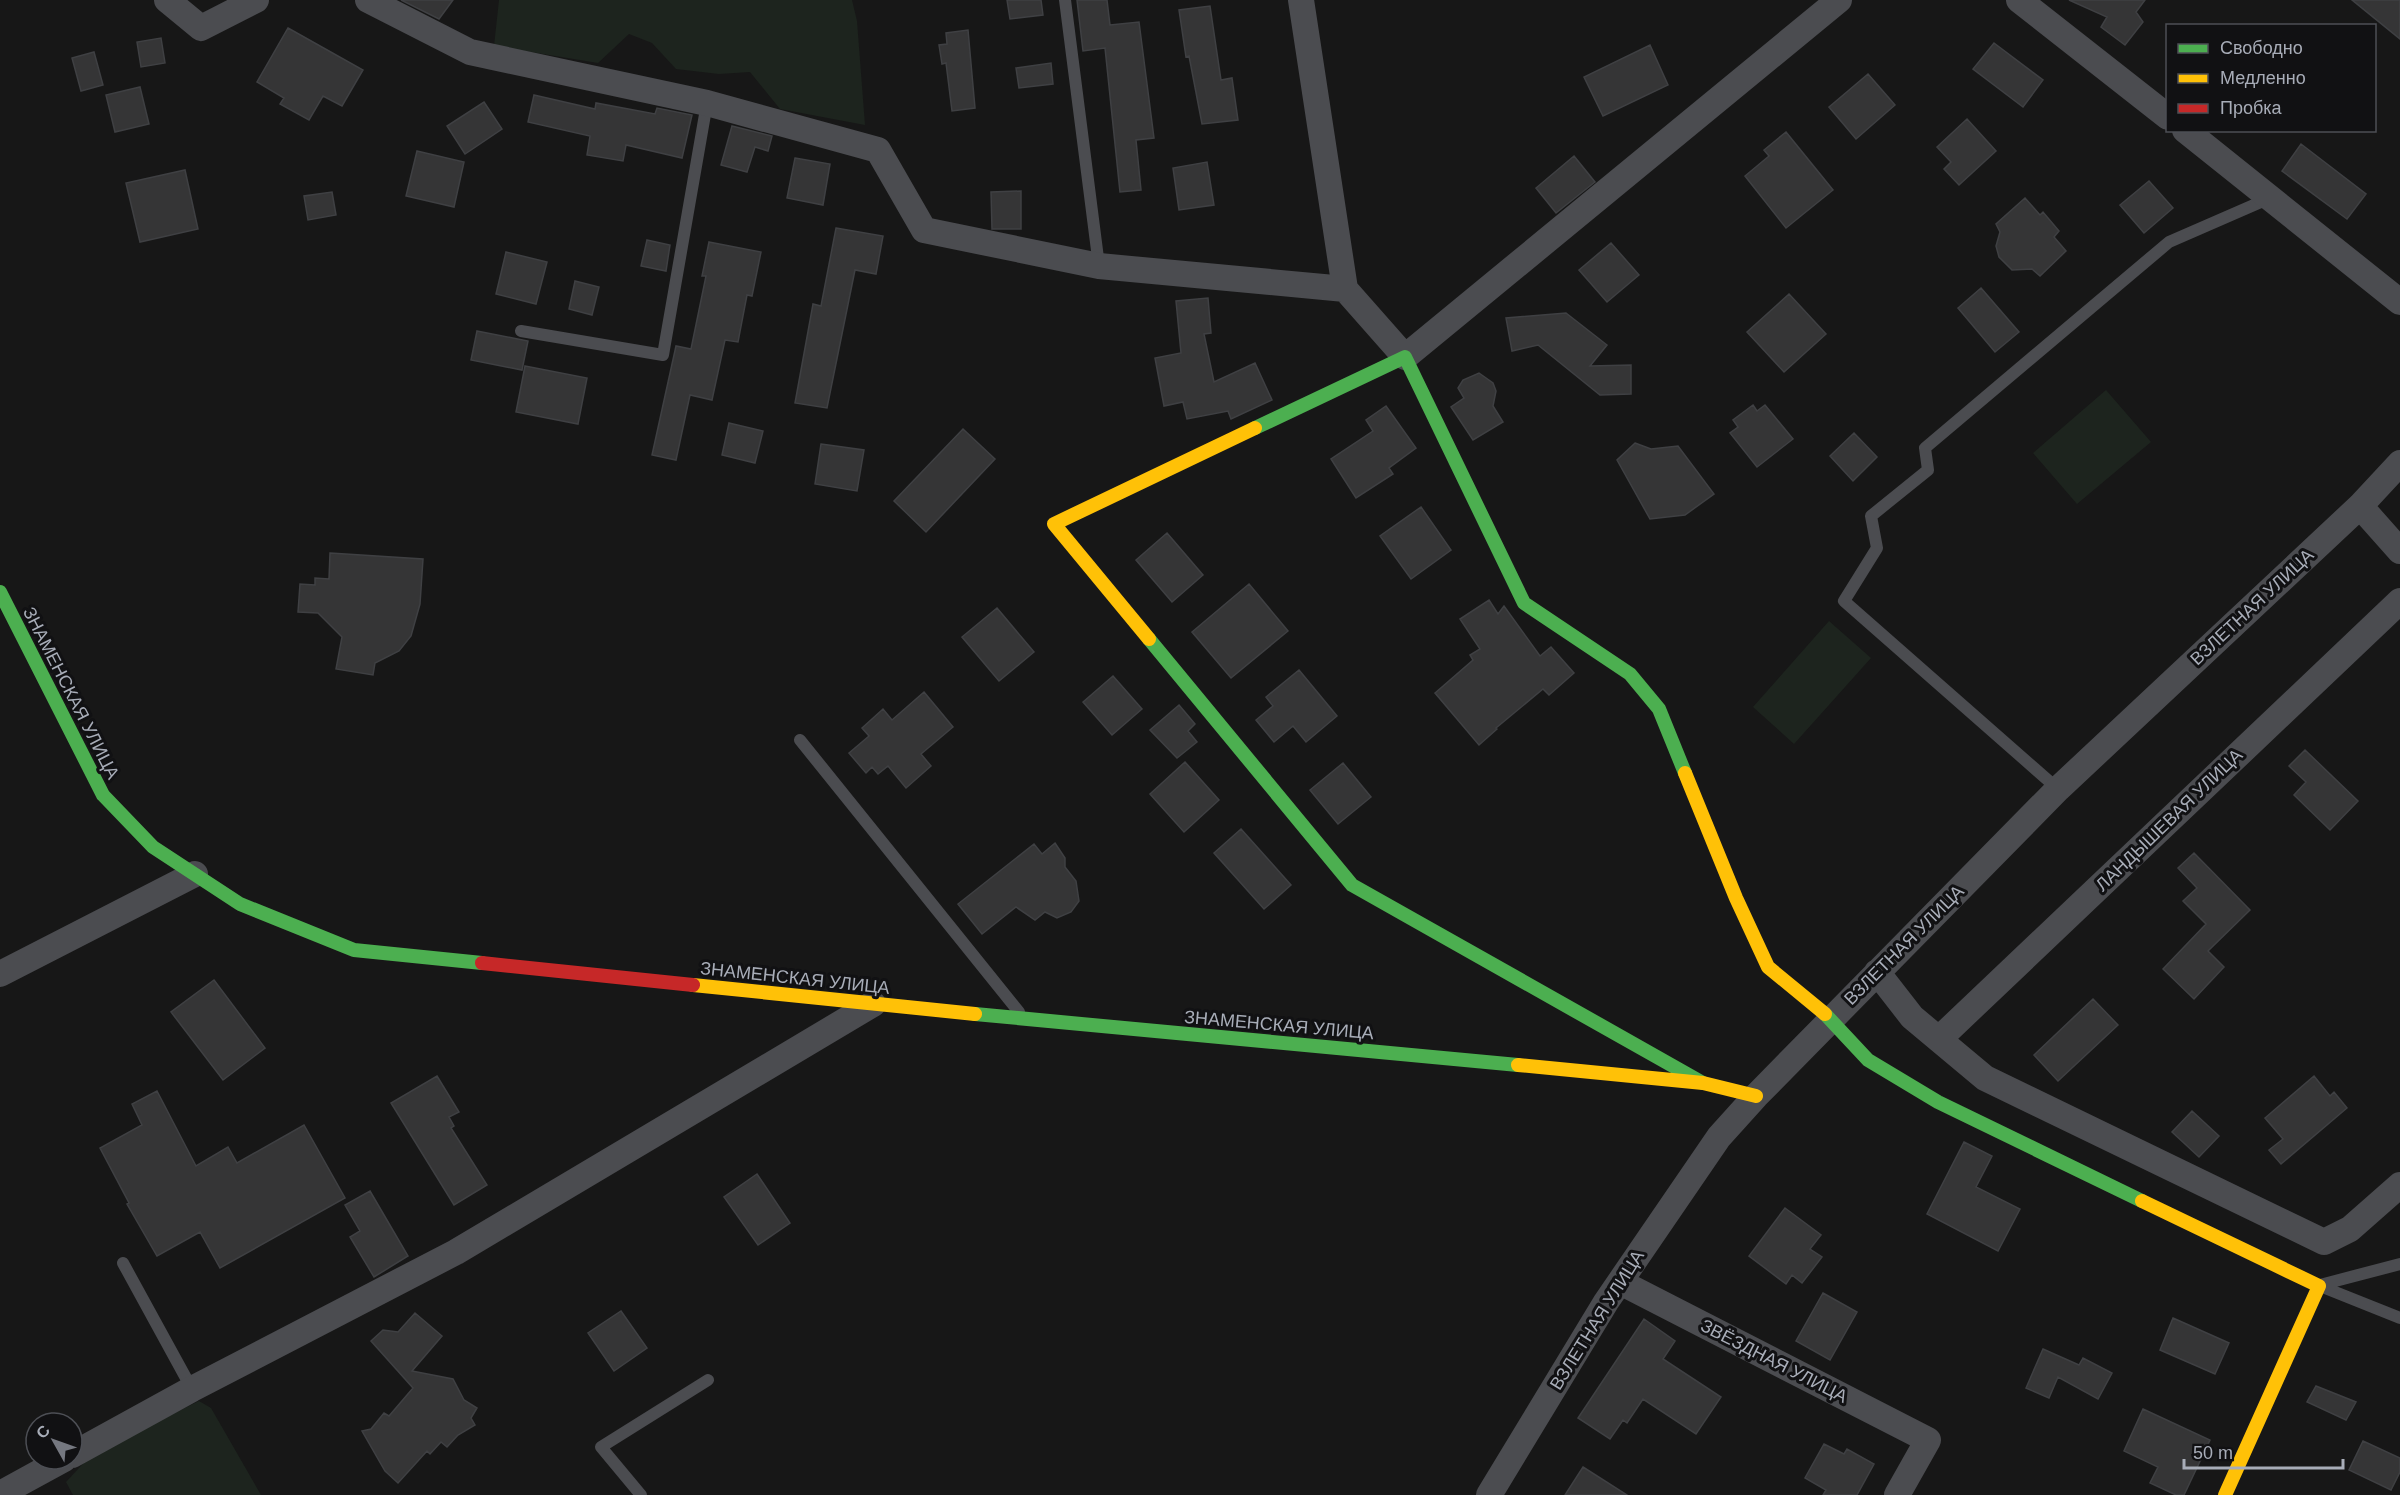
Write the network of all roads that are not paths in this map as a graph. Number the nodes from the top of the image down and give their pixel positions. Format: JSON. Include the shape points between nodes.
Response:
{"nodes":[{"id":1,"x":167,"y":0,"type":"edge"},
{"id":2,"x":256,"y":0,"type":"edge"},
{"id":3,"x":368,"y":0,"type":"edge"},
{"id":4,"x":1065,"y":0,"type":"edge"},
{"id":5,"x":1301,"y":0,"type":"edge"},
{"id":6,"x":1839,"y":0,"type":"edge"},
{"id":7,"x":2019,"y":0,"type":"edge"},
{"id":8,"x":707,"y":103,"type":"junction"},
{"id":9,"x":2166,"y":115,"type":"edge"},
{"id":10,"x":2188,"y":132,"type":"edge"},
{"id":11,"x":2270,"y":198,"type":"junction"},
{"id":12,"x":1099,"y":266,"type":"junction"},
{"id":13,"x":1345,"y":289,"type":"junction"},
{"id":14,"x":2400,"y":302,"type":"edge"},
{"id":15,"x":521,"y":331,"type":"dead end"},
{"id":16,"x":1405,"y":357,"type":"junction"},
{"id":17,"x":2400,"y":463,"type":"edge"},
{"id":18,"x":2360,"y":506,"type":"junction"},
{"id":19,"x":2400,"y":551,"type":"edge"},
{"id":20,"x":0,"y":592,"type":"edge"},
{"id":21,"x":2400,"y":601,"type":"edge"},
{"id":22,"x":800,"y":740,"type":"dead end"},
{"id":23,"x":2058,"y":789,"type":"junction"},
{"id":24,"x":195,"y":874,"type":"junction"},
{"id":25,"x":1877,"y":972,"type":"junction"},
{"id":26,"x":0,"y":974,"type":"edge"},
{"id":27,"x":873,"y":1004,"type":"junction"},
{"id":28,"x":1024,"y":1019,"type":"junction"},
{"id":29,"x":1832,"y":1019,"type":"junction"},
{"id":30,"x":1939,"y":1039,"type":"junction"},
{"id":31,"x":1703,"y":1083,"type":"junction"},
{"id":32,"x":1756,"y":1096,"type":"junction"},
{"id":33,"x":2400,"y":1185,"type":"edge"},
{"id":34,"x":123,"y":1263,"type":"dead end"},
{"id":35,"x":2400,"y":1264,"type":"edge"},
{"id":36,"x":1620,"y":1282,"type":"junction"},
{"id":37,"x":2319,"y":1286,"type":"junction"},
{"id":38,"x":2400,"y":1318,"type":"edge"},
{"id":39,"x":708,"y":1380,"type":"dead end"},
{"id":40,"x":192,"y":1389,"type":"junction"},
{"id":41,"x":84,"y":1448,"type":"edge"},
{"id":42,"x":42,"y":1471,"type":"edge"},
{"id":43,"x":0,"y":1494,"type":"edge"},
{"id":44,"x":641,"y":1495,"type":"edge"},
{"id":45,"x":1489,"y":1495,"type":"edge"},
{"id":46,"x":1897,"y":1495,"type":"edge"},
{"id":47,"x":2225,"y":1495,"type":"edge"}],
"edges":[{"from":1,"to":2,"type":"street","via":[[201,28]]},
{"from":3,"to":8,"type":"street","via":[[470,52]]},
{"from":4,"to":12,"type":"lane"},
{"from":5,"to":13,"type":"street"},
{"from":6,"to":16,"type":"street"},
{"from":7,"to":9,"type":"street"},
{"from":8,"to":12,"type":"street","via":[[878,150],[924,230]]},
{"from":8,"to":15,"type":"lane","via":[[663,356]]},
{"from":10,"to":11,"type":"street"},
{"from":11,"to":14,"type":"street"},
{"from":11,"to":23,"type":"lane","via":[[2169,242],[1924,448],[1928,470],[1871,516],[1876,548],[1844,601]]},
{"from":12,"to":13,"type":"street"},
{"from":13,"to":16,"type":"street"},
{"from":16,"to":29,"type":"street","via":[[1524,603],[1630,674],[1659,709],[1768,967]]},
{"from":16,"to":31,"type":"street","via":[[1054,524],[1352,885]]},
{"from":17,"to":18,"type":"street","name":"ВЗЛЕТНАЯ УЛИЦА"},
{"from":18,"to":19,"type":"street"},
{"from":18,"to":23,"type":"street","name":"ВЗЛЕТНАЯ УЛИЦА"},
{"from":20,"to":24,"type":"street","name":"ЗНАМЕНСКАЯ УЛИЦА","via":[[103,795],[153,847]]},
{"from":21,"to":30,"type":"street","name":"ЛАНДЫШЕВАЯ УЛИЦА"},
{"from":22,"to":28,"type":"lane"},
{"from":23,"to":25,"type":"street","name":"ВЗЛЕТНАЯ УЛИЦА"},
{"from":24,"to":26,"type":"street"},
{"from":24,"to":27,"type":"street","name":"ЗНАМЕНСКАЯ УЛИЦА","via":[[240,904],[354,950]]},
{"from":25,"to":29,"type":"street","name":"ВЗЛЕТНАЯ УЛИЦА"},
{"from":25,"to":30,"type":"street","via":[[1911,1017]]},
{"from":27,"to":28,"type":"street","name":"ЗНАМЕНСКАЯ УЛИЦА"},
{"from":27,"to":40,"type":"street","via":[[456,1252]]},
{"from":28,"to":31,"type":"street","name":"ЗНАМЕНСКАЯ УЛИЦА"},
{"from":29,"to":32,"type":"street","name":"ВЗЛЕТНАЯ УЛИЦА"},
{"from":29,"to":37,"type":"street","via":[[1868,1060],[1938,1102]]},
{"from":30,"to":33,"type":"street","via":[[1985,1078],[2324,1242],[2350,1229]]},
{"from":31,"to":32,"type":"street","name":"ЗНАМЕНСКАЯ УЛИЦА"},
{"from":32,"to":36,"type":"street","name":"ВЗЛЕТНАЯ УЛИЦА","via":[[1719,1137]]},
{"from":34,"to":40,"type":"lane"},
{"from":35,"to":37,"type":"lane"},
{"from":36,"to":45,"type":"street","name":"ВЗЛЕТНАЯ УЛИЦА"},
{"from":36,"to":46,"type":"street","name":"ЗВЁЗДНАЯ УЛИЦА","via":[[1928,1440]]},
{"from":37,"to":38,"type":"lane"},
{"from":37,"to":47,"type":"street"},
{"from":39,"to":44,"type":"lane","via":[[601,1447]]},
{"from":40,"to":41,"type":"street"},
{"from":42,"to":43,"type":"street"}]}
